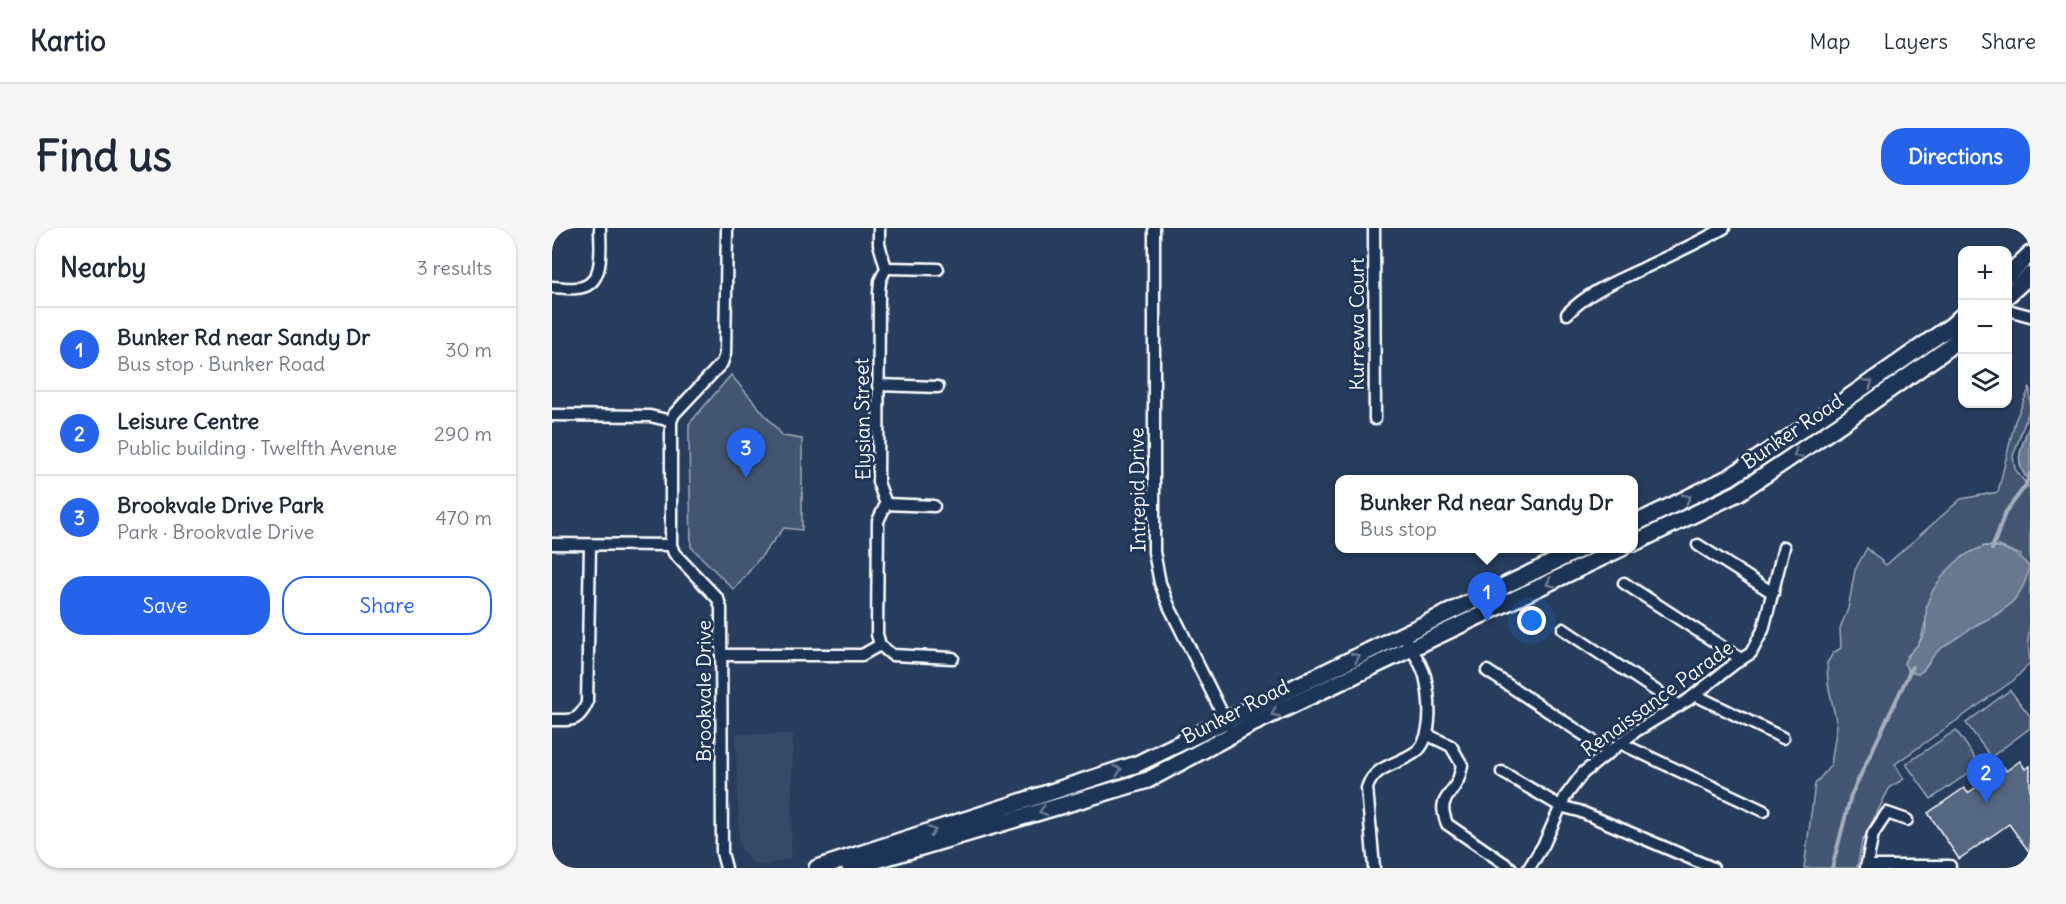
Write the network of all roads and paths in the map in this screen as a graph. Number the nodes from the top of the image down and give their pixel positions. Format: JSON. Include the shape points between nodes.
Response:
{"nodes":[{"id":1,"x":600,"y":228,"type":"edge"},
{"id":2,"x":727,"y":228,"type":"edge"},
{"id":3,"x":879,"y":228,"type":"edge"},
{"id":4,"x":1154,"y":228,"type":"edge"},
{"id":5,"x":1374,"y":228,"type":"edge"},
{"id":6,"x":1724,"y":228,"type":"edge"},
{"id":7,"x":2030,"y":254,"type":"edge"},
{"id":8,"x":886,"y":268,"type":"junction"},
{"id":9,"x":938,"y":269,"type":"dead end"},
{"id":10,"x":2012,"y":270,"type":"edge"},
{"id":11,"x":2030,"y":275,"type":"edge"},
{"id":12,"x":552,"y":287,"type":"edge"},
{"id":13,"x":2012,"y":291,"type":"edge"},
{"id":14,"x":2012,"y":311,"type":"edge"},
{"id":15,"x":1567,"y":314,"type":"dead end"},
{"id":16,"x":2030,"y":316,"type":"edge"},
{"id":17,"x":1958,"y":320,"type":"edge"},
{"id":18,"x":1958,"y":339,"type":"edge"},
{"id":19,"x":878,"y":386,"type":"junction"},
{"id":20,"x":938,"y":387,"type":"dead end"},
{"id":21,"x":552,"y":415,"type":"edge"},
{"id":22,"x":1375,"y":419,"type":"dead end"},
{"id":23,"x":671,"y":421,"type":"junction"},
{"id":24,"x":1730,"y":477,"type":"junction"},
{"id":25,"x":1738,"y":493,"type":"junction"},
{"id":26,"x":886,"y":504,"type":"junction"},
{"id":27,"x":934,"y":506,"type":"dead end"},
{"id":28,"x":1638,"y":522,"type":"edge"},
{"id":29,"x":1638,"y":541,"type":"edge"},
{"id":30,"x":552,"y":544,"type":"edge"},
{"id":31,"x":671,"y":544,"type":"junction"},
{"id":32,"x":590,"y":545,"type":"junction"},
{"id":33,"x":1698,"y":545,"type":"dead end"},
{"id":34,"x":1784,"y":547,"type":"dead end"},
{"id":35,"x":1575,"y":553,"type":"edge"},
{"id":36,"x":1614,"y":553,"type":"edge"},
{"id":37,"x":1624,"y":584,"type":"dead end"},
{"id":38,"x":1773,"y":593,"type":"junction"},
{"id":39,"x":1563,"y":629,"type":"dead end"},
{"id":40,"x":1403,"y":635,"type":"junction"},
{"id":41,"x":880,"y":645,"type":"junction"},
{"id":42,"x":1412,"y":649,"type":"junction"},
{"id":43,"x":721,"y":655,"type":"junction"},
{"id":44,"x":953,"y":658,"type":"dead end"},
{"id":45,"x":1741,"y":659,"type":"junction"},
{"id":46,"x":1487,"y":671,"type":"dead end"},
{"id":47,"x":1695,"y":695,"type":"junction"},
{"id":48,"x":1679,"y":706,"type":"junction"},
{"id":49,"x":552,"y":720,"type":"edge"},
{"id":50,"x":1230,"y":728,"type":"junction"},
{"id":51,"x":1428,"y":735,"type":"junction"},
{"id":52,"x":1783,"y":738,"type":"dead end"},
{"id":53,"x":1620,"y":743,"type":"junction"},
{"id":54,"x":1610,"y":752,"type":"junction"},
{"id":55,"x":1502,"y":772,"type":"dead end"},
{"id":56,"x":1560,"y":806,"type":"junction"},
{"id":57,"x":1764,"y":812,"type":"dead end"},
{"id":58,"x":1907,"y":820,"type":"dead end"},
{"id":59,"x":1950,"y":866,"type":"dead end"},
{"id":60,"x":1866,"y":867,"type":"edge"},
{"id":61,"x":726,"y":868,"type":"edge"},
{"id":62,"x":817,"y":868,"type":"edge"},
{"id":63,"x":850,"y":868,"type":"edge"},
{"id":64,"x":1374,"y":868,"type":"edge"},
{"id":65,"x":1511,"y":868,"type":"edge"},
{"id":66,"x":1529,"y":868,"type":"edge"},
{"id":67,"x":1713,"y":868,"type":"edge"}],
"edges":[{"from":1,"to":12,"type":"street","via":[[599,267],[591,284],[578,289]]},
{"from":2,"to":23,"type":"street","via":[[725,354],[722,363]]},
{"from":3,"to":8,"type":"street","name":"Elysian Street"},
{"from":4,"to":50,"type":"street","name":"Intrepid Drive","via":[[1154,552],[1169,606]]},
{"from":5,"to":22,"type":"street","name":"Kurrewa Court"},
{"from":6,"to":15,"type":"street","via":[[1580,300]]},
{"from":7,"to":10,"type":"main road"},
{"from":8,"to":9,"type":"street"},
{"from":8,"to":19,"type":"street","name":"Elysian Street","via":[[879,292]]},
{"from":11,"to":13,"type":"main road"},
{"from":14,"to":16,"type":"street"},
{"from":24,"to":17,"type":"main road","name":"Bunker Road","one_way":true},
{"from":18,"to":25,"type":"main road","name":"Bunker Road","one_way":true},
{"from":19,"to":20,"type":"street"},
{"from":19,"to":26,"type":"street","name":"Elysian Street","via":[[878,482]]},
{"from":21,"to":23,"type":"street","via":[[651,416]]},
{"from":23,"to":31,"type":"street"},
{"from":24,"to":25,"type":"main road"},
{"from":28,"to":24,"type":"main road","name":"Bunker Road","one_way":true},
{"from":25,"to":29,"type":"main road","name":"Bunker Road"},
{"from":26,"to":27,"type":"street"},
{"from":26,"to":41,"type":"street","name":"Elysian Street","via":[[878,521]]},
{"from":30,"to":32,"type":"street"},
{"from":31,"to":32,"type":"street"},
{"from":31,"to":43,"type":"street","name":"Brookvale Drive","via":[[674,553],[718,599]]},
{"from":32,"to":49,"type":"street","via":[[586,703],[574,720]]},
{"from":33,"to":38,"type":"street"},
{"from":34,"to":38,"type":"street","name":"Renaissance Parade"},
{"from":35,"to":40,"type":"main road","name":"Bunker Road"},
{"from":36,"to":42,"type":"main road","name":"Bunker Road","one_way":true},
{"from":37,"to":45,"type":"street"},
{"from":38,"to":45,"type":"street","name":"Renaissance Parade","via":[[1763,630],[1751,653]]},
{"from":39,"to":48,"type":"street"},
{"from":40,"to":42,"type":"street"},
{"from":50,"to":40,"type":"main road","name":"Bunker Road","one_way":true},
{"from":41,"to":43,"type":"street","via":[[862,655]]},
{"from":41,"to":44,"type":"street","via":[[892,655]]},
{"from":42,"to":50,"type":"main road","name":"Bunker Road","one_way":true},
{"from":42,"to":51,"type":"street","via":[[1425,676]]},
{"from":43,"to":61,"type":"street","name":"Brookvale Drive","via":[[722,853]]},
{"from":45,"to":47,"type":"street","name":"Renaissance Parade"},
{"from":46,"to":54,"type":"street"},
{"from":47,"to":48,"type":"street","name":"Renaissance Parade"},
{"from":47,"to":52,"type":"street"},
{"from":48,"to":53,"type":"street","name":"Renaissance Parade"},
{"from":62,"to":50,"type":"main road","name":"Bunker Road","one_way":true,"via":[[1137,764]]},
{"from":50,"to":63,"type":"main road","name":"Bunker Road","one_way":true,"via":[[1148,780]]},
{"from":51,"to":64,"type":"street","via":[[1417,751],[1370,778],[1367,788]]},
{"from":51,"to":65,"type":"street","via":[[1451,746],[1462,765],[1458,780],[1445,798],[1443,812],[1447,824]]},
{"from":53,"to":54,"type":"street","name":"Renaissance Parade"},
{"from":53,"to":57,"type":"street"},
{"from":54,"to":56,"type":"street","name":"Renaissance Parade","via":[[1583,773]]},
{"from":55,"to":56,"type":"street"},
{"from":56,"to":66,"type":"street","name":"Renaissance Parade"},
{"from":56,"to":67,"type":"street"},
{"from":58,"to":60,"type":"street","via":[[1887,813],[1873,834]]},
{"from":59,"to":60,"type":"street"}]}
